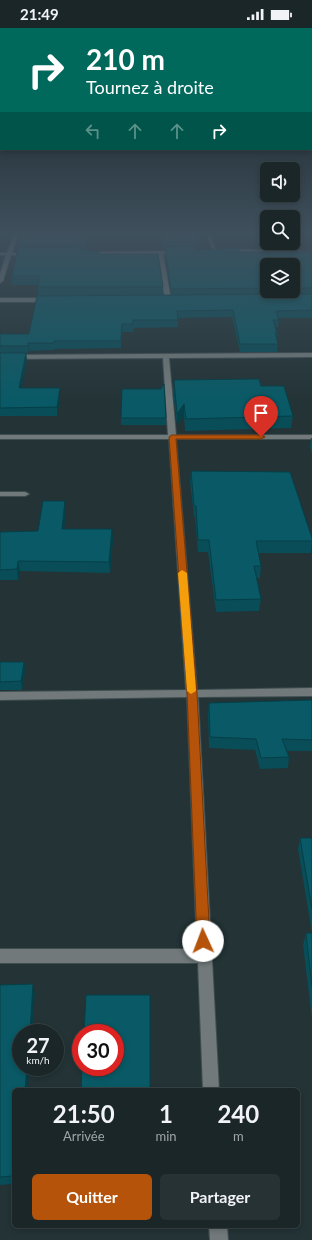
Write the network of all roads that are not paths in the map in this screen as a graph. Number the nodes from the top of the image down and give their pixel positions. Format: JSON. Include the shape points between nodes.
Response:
{"nodes":[{"id":1,"x":166,"y":289,"type":"edge"},
{"id":2,"x":160,"y":299,"type":"edge"},
{"id":3,"x":168,"y":299,"type":"junction"},
{"id":4,"x":175,"y":299,"type":"edge"},
{"id":5,"x":0,"y":300,"type":"edge"},
{"id":6,"x":56,"y":300,"type":"edge"},
{"id":7,"x":166,"y":356,"type":"junction"},
{"id":8,"x":312,"y":356,"type":"edge"},
{"id":9,"x":0,"y":357,"type":"edge"},
{"id":10,"x":0,"y":437,"type":"edge"},
{"id":11,"x":172,"y":437,"type":"junction"},
{"id":12,"x":312,"y":437,"type":"edge"},
{"id":13,"x":0,"y":494,"type":"edge"},
{"id":14,"x":25,"y":494,"type":"dead end"},
{"id":15,"x":312,"y":692,"type":"edge"},
{"id":16,"x":192,"y":693,"type":"junction"},
{"id":17,"x":0,"y":696,"type":"edge"},
{"id":18,"x":0,"y":956,"type":"edge"},
{"id":19,"x":204,"y":956,"type":"junction"},
{"id":20,"x":211,"y":1088,"type":"edge"},
{"id":21,"x":218,"y":1228,"type":"edge"},
{"id":22,"x":219,"y":1240,"type":"edge"}],
"edges":[{"from":1,"to":3,"type":"street"},
{"from":2,"to":3,"type":"street"},
{"from":3,"to":4,"type":"street"},
{"from":5,"to":6,"type":"street"},
{"from":7,"to":8,"type":"street"},
{"from":7,"to":9,"type":"street"},
{"from":7,"to":11,"type":"street"},
{"from":10,"to":11,"type":"street"},
{"from":11,"to":12,"type":"street"},
{"from":11,"to":16,"type":"street"},
{"from":13,"to":14,"type":"street"},
{"from":15,"to":16,"type":"street"},
{"from":16,"to":17,"type":"street"},
{"from":16,"to":19,"type":"street"},
{"from":18,"to":19,"type":"street"},
{"from":19,"to":20,"type":"street"},
{"from":21,"to":22,"type":"street"}]}
